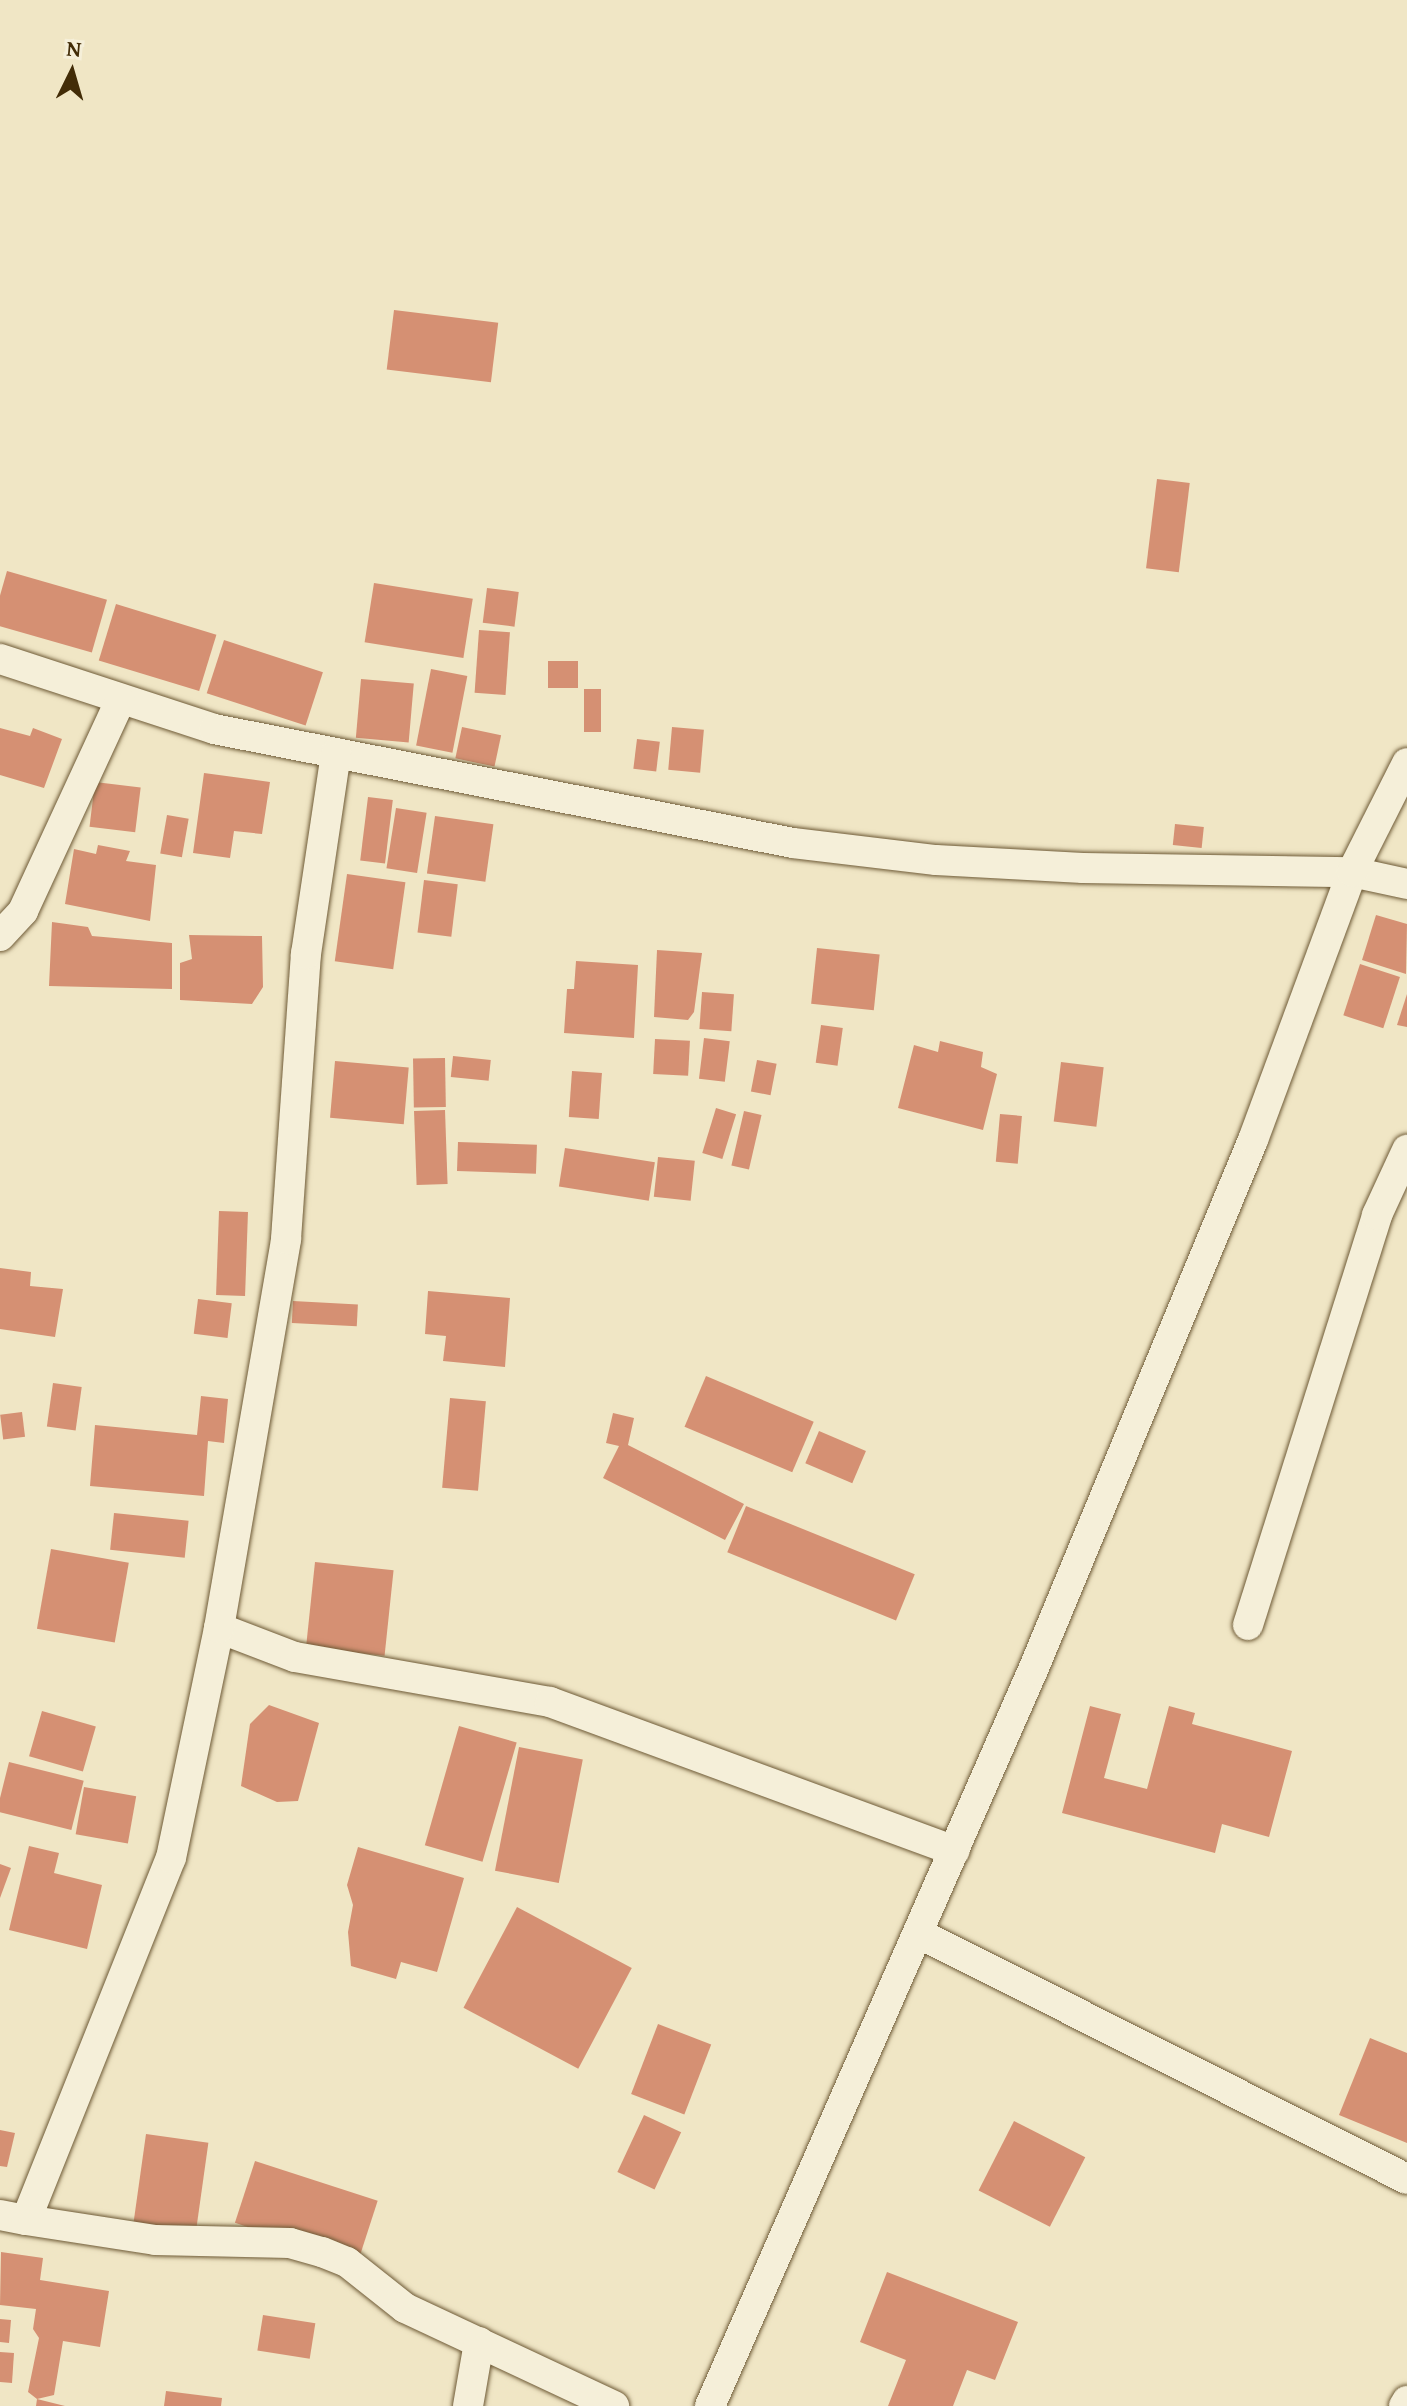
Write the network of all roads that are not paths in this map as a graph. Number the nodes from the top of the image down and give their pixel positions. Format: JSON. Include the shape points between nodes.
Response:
{"nodes":[{"id":1,"x":0,"y":659,"type":"edge"},
{"id":2,"x":120,"y":701,"type":"junction"},
{"id":3,"x":336,"y":753,"type":"junction"},
{"id":4,"x":1407,"y":763,"type":"edge"},
{"id":5,"x":1352,"y":872,"type":"junction"},
{"id":6,"x":1407,"y":884,"type":"edge"},
{"id":7,"x":0,"y":936,"type":"edge"},
{"id":8,"x":1407,"y":1150,"type":"edge"},
{"id":9,"x":1248,"y":1625,"type":"dead end"},
{"id":10,"x":219,"y":1628,"type":"junction"},
{"id":11,"x":954,"y":1851,"type":"junction"},
{"id":12,"x":918,"y":1933,"type":"junction"},
{"id":13,"x":1407,"y":2179,"type":"edge"},
{"id":14,"x":13,"y":2218,"type":"edge"},
{"id":15,"x":479,"y":2342,"type":"junction"},
{"id":16,"x":468,"y":2406,"type":"edge"},
{"id":17,"x":614,"y":2406,"type":"edge"},
{"id":18,"x":710,"y":2406,"type":"edge"}],
"edges":[{"from":1,"to":2,"type":"street"},
{"from":2,"to":3,"type":"street","via":[[214,729]]},
{"from":2,"to":7,"type":"street","via":[[23,911]]},
{"from":3,"to":5,"type":"street","via":[[821,847],[1083,868]]},
{"from":3,"to":10,"type":"street","via":[[306,954],[286,1239]]},
{"from":4,"to":5,"type":"street"},
{"from":5,"to":6,"type":"street"},
{"from":5,"to":11,"type":"street","via":[[1253,1140]]},
{"from":8,"to":9,"type":"street","via":[[1377,1215]]},
{"from":10,"to":11,"type":"street","via":[[295,1657],[550,1702]]},
{"from":10,"to":14,"type":"street","via":[[171,1858]]},
{"from":11,"to":12,"type":"street"},
{"from":12,"to":13,"type":"street"},
{"from":12,"to":18,"type":"street"},
{"from":14,"to":15,"type":"street","via":[[155,2240],[290,2243],[347,2262],[405,2308]]},
{"from":15,"to":16,"type":"street"},
{"from":15,"to":17,"type":"street"}]}
